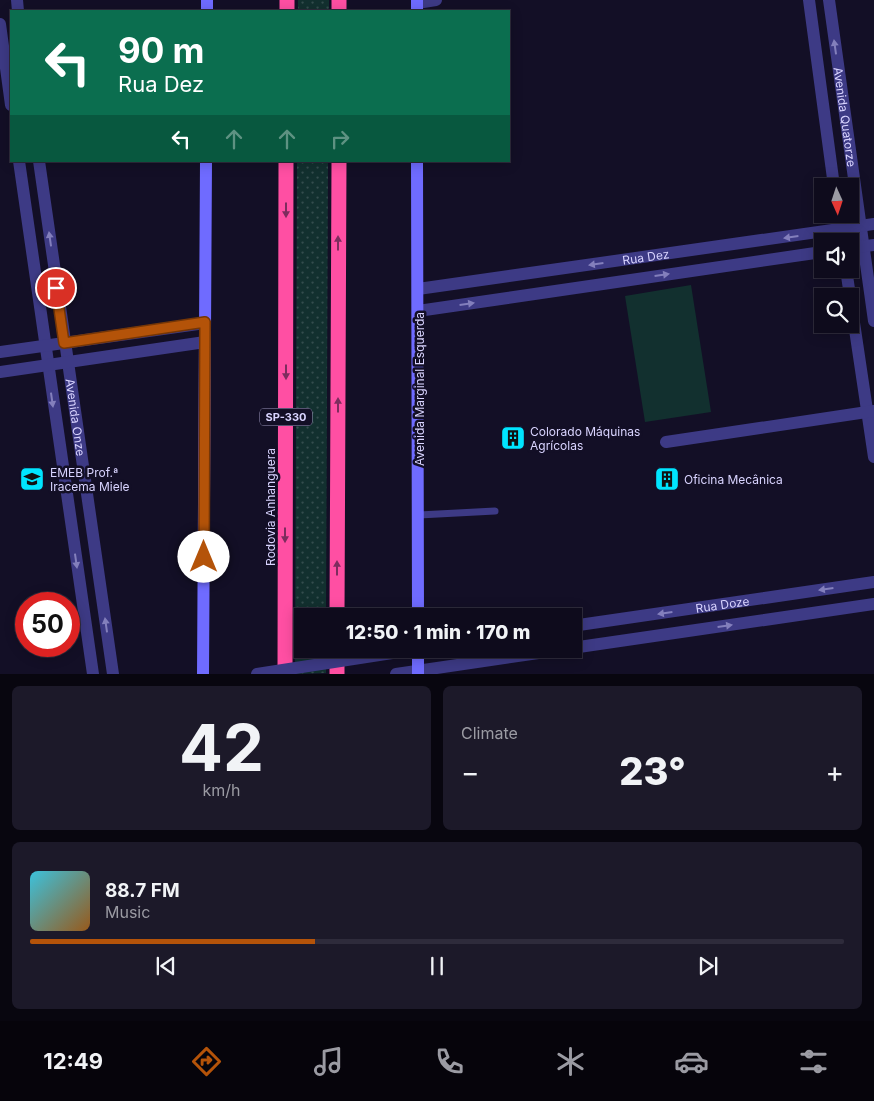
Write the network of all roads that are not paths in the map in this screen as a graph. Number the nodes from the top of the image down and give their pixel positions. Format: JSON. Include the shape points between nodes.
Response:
{"nodes":[{"id":1,"x":436,"y":0,"type":"edge"},
{"id":2,"x":809,"y":0,"type":"edge"},
{"id":3,"x":829,"y":0,"type":"edge"},
{"id":4,"x":417,"y":5,"type":"edge"},
{"id":5,"x":0,"y":24,"type":"edge"},
{"id":6,"x":5,"y":43,"type":"edge"},
{"id":7,"x":6,"y":62,"type":"edge"},
{"id":8,"x":10,"y":96,"type":"edge"},
{"id":9,"x":19,"y":162,"type":"edge"},
{"id":10,"x":39,"y":162,"type":"edge"},
{"id":11,"x":206,"y":162,"type":"edge"},
{"id":12,"x":286,"y":162,"type":"edge"},
{"id":13,"x":339,"y":162,"type":"edge"},
{"id":14,"x":417,"y":162,"type":"edge"},
{"id":15,"x":833,"y":178,"type":"edge"},
{"id":16,"x":874,"y":224,"type":"edge"},
{"id":17,"x":861,"y":226,"type":"junction"},
{"id":18,"x":848,"y":233,"type":"edge"},
{"id":19,"x":814,"y":240,"type":"edge"},
{"id":20,"x":869,"y":246,"type":"edge"},
{"id":21,"x":814,"y":253,"type":"edge"},
{"id":22,"x":848,"y":278,"type":"edge"},
{"id":23,"x":418,"y":289,"type":"junction"},
{"id":24,"x":418,"y":311,"type":"junction"},
{"id":25,"x":874,"y":321,"type":"edge"},
{"id":26,"x":205,"y":322,"type":"junction"},
{"id":27,"x":205,"y":342,"type":"junction"},
{"id":28,"x":64,"y":343,"type":"junction"},
{"id":29,"x":44,"y":346,"type":"junction"},
{"id":30,"x":0,"y":352,"type":"edge"},
{"id":31,"x":67,"y":362,"type":"junction"},
{"id":32,"x":47,"y":365,"type":"junction"},
{"id":33,"x":0,"y":372,"type":"edge"},
{"id":34,"x":871,"y":412,"type":"edge"},
{"id":35,"x":666,"y":442,"type":"dead end"},
{"id":36,"x":874,"y":458,"type":"edge"},
{"id":37,"x":495,"y":511,"type":"dead end"},
{"id":38,"x":419,"y":515,"type":"junction"},
{"id":39,"x":874,"y":582,"type":"edge"},
{"id":40,"x":874,"y":604,"type":"edge"},
{"id":41,"x":337,"y":608,"type":"edge"},
{"id":42,"x":418,"y":608,"type":"edge"},
{"id":43,"x":582,"y":625,"type":"edge"},
{"id":44,"x":582,"y":647,"type":"edge"},
{"id":45,"x":337,"y":658,"type":"edge"},
{"id":46,"x":361,"y":658,"type":"edge"},
{"id":47,"x":419,"y":658,"type":"edge"},
{"id":48,"x":508,"y":658,"type":"edge"},
{"id":49,"x":418,"y":672,"type":"edge"},
{"id":50,"x":92,"y":674,"type":"edge"},
{"id":51,"x":113,"y":674,"type":"edge"},
{"id":52,"x":204,"y":674,"type":"edge"},
{"id":53,"x":257,"y":674,"type":"edge"},
{"id":54,"x":285,"y":674,"type":"edge"},
{"id":55,"x":337,"y":674,"type":"edge"},
{"id":56,"x":396,"y":674,"type":"edge"}],
"edges":[{"from":1,"to":4,"type":"street"},
{"from":2,"to":15,"type":"street","name":"Avenida Quatorze"},
{"from":17,"to":3,"type":"street","name":"Avenida Quatorze","one_way":true},
{"from":5,"to":6,"type":"street"},
{"from":6,"to":7,"type":"street"},
{"from":7,"to":8,"type":"street"},
{"from":9,"to":29,"type":"street","name":"Avenida Onze"},
{"from":28,"to":10,"type":"street","name":"Avenida Onze","one_way":true},
{"from":11,"to":26,"type":"main road"},
{"from":12,"to":54,"type":"highway","name":"Rodovia Anhanguera","number":"SP-330","one_way":true},
{"from":41,"to":13,"type":"highway","one_way":true},
{"from":14,"to":23,"type":"main road","name":"Avenida Marginal Esquerda"},
{"from":16,"to":17,"type":"street","name":"Rua Dez"},
{"from":17,"to":18,"type":"street","name":"Rua Dez"},
{"from":17,"to":20,"type":"street","name":"Avenida Quatorze"},
{"from":19,"to":23,"type":"street","name":"Rua Dez","one_way":true},
{"from":20,"to":25,"type":"street","name":"Avenida Quatorze"},
{"from":24,"to":21,"type":"street","name":"Rua Dez","one_way":true},
{"from":22,"to":34,"type":"street"},
{"from":23,"to":24,"type":"main road","name":"Avenida Marginal Esquerda"},
{"from":24,"to":38,"type":"main road","name":"Avenida Marginal Esquerda"},
{"from":26,"to":27,"type":"main road"},
{"from":26,"to":28,"type":"street"},
{"from":27,"to":31,"type":"street"},
{"from":27,"to":52,"type":"main road"},
{"from":28,"to":29,"type":"street"},
{"from":28,"to":31,"type":"street","name":"Avenida Onze"},
{"from":29,"to":30,"type":"street"},
{"from":29,"to":32,"type":"street","name":"Avenida Onze"},
{"from":31,"to":32,"type":"street"},
{"from":51,"to":31,"type":"street","name":"Avenida Onze","one_way":true},
{"from":32,"to":33,"type":"street"},
{"from":32,"to":50,"type":"street","name":"Avenida Onze","one_way":true},
{"from":34,"to":35,"type":"street"},
{"from":34,"to":36,"type":"street"},
{"from":37,"to":38,"type":"lane"},
{"from":38,"to":42,"type":"main road","name":"Avenida Marginal Esquerda"},
{"from":39,"to":43,"type":"street","name":"Rua Doze","one_way":true},
{"from":44,"to":40,"type":"street","name":"Rua Doze","one_way":true},
{"from":45,"to":55,"type":"highway"},
{"from":46,"to":53,"type":"street","bridge":true},
{"from":47,"to":49,"type":"main road"},
{"from":48,"to":49,"type":"street"},
{"from":49,"to":56,"type":"street"}]}
